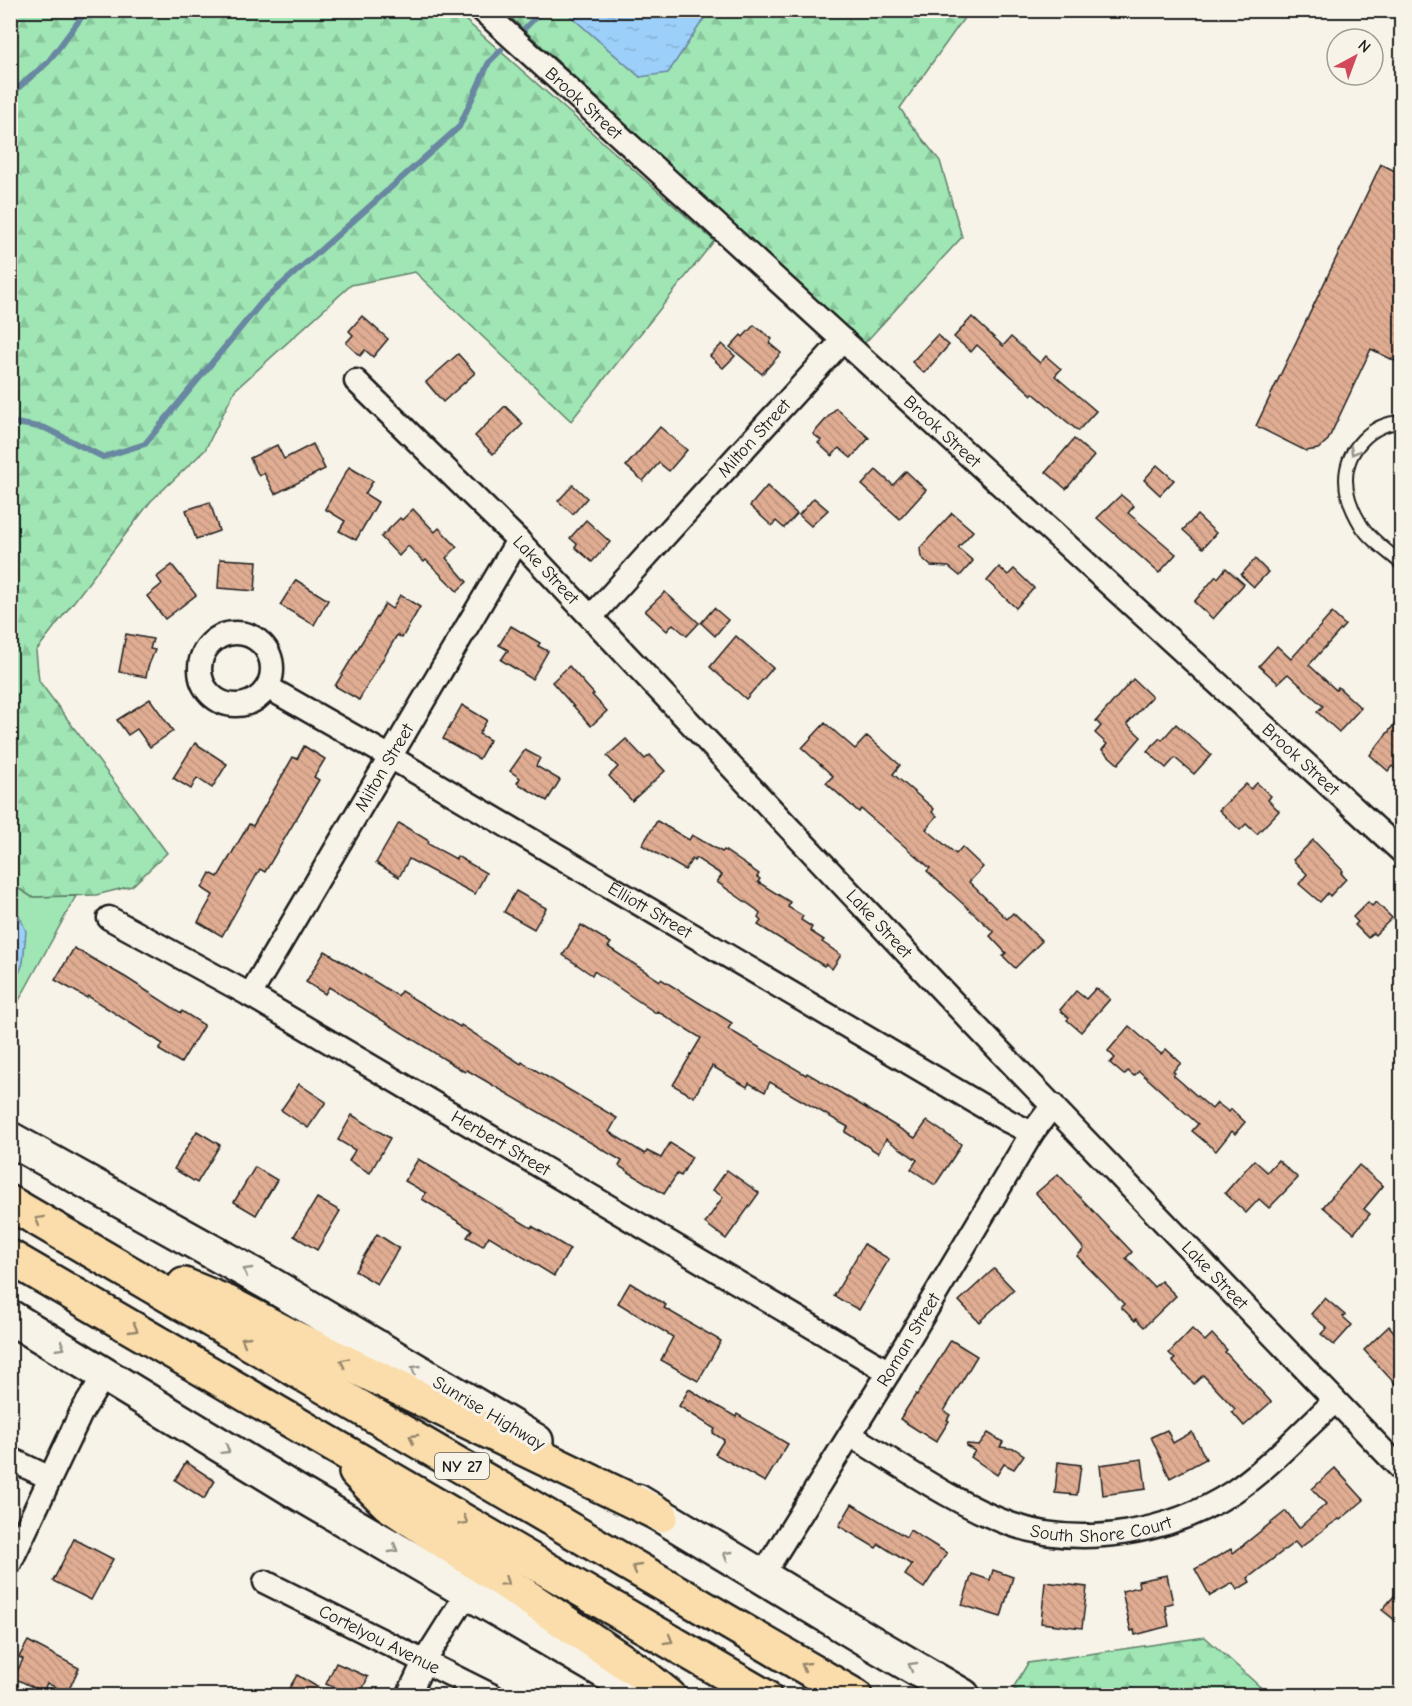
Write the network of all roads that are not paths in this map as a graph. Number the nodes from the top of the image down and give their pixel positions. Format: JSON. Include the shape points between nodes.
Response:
{"nodes":[{"id":1,"x":482,"y":10,"type":"edge"},
{"id":2,"x":843,"y":340,"type":"junction"},
{"id":3,"x":356,"y":381,"type":"dead end"},
{"id":4,"x":1401,"y":422,"type":"edge"},
{"id":5,"x":518,"y":540,"type":"junction"},
{"id":6,"x":1401,"y":564,"type":"edge"},
{"id":7,"x":591,"y":617,"type":"junction"},
{"id":8,"x":269,"y":688,"type":"dead end"},
{"id":9,"x":392,"y":758,"type":"junction"},
{"id":10,"x":1401,"y":852,"type":"edge"},
{"id":11,"x":109,"y":918,"type":"dead end"},
{"id":12,"x":250,"y":995,"type":"junction"},
{"id":13,"x":1053,"y":1105,"type":"junction"},
{"id":14,"x":1032,"y":1133,"type":"junction"},
{"id":15,"x":10,"y":1140,"type":"edge"},
{"id":16,"x":10,"y":1203,"type":"edge"},
{"id":17,"x":68,"y":1237,"type":"junction"},
{"id":18,"x":10,"y":1257,"type":"edge"},
{"id":19,"x":10,"y":1317,"type":"edge"},
{"id":20,"x":889,"y":1372,"type":"junction"},
{"id":21,"x":105,"y":1374,"type":"junction"},
{"id":22,"x":1335,"y":1401,"type":"junction"},
{"id":23,"x":850,"y":1435,"type":"junction"},
{"id":24,"x":323,"y":1439,"type":"junction"},
{"id":25,"x":10,"y":1459,"type":"edge"},
{"id":26,"x":1401,"y":1470,"type":"edge"},
{"id":27,"x":50,"y":1478,"type":"junction"},
{"id":28,"x":661,"y":1515,"type":"junction"},
{"id":29,"x":10,"y":1563,"type":"edge"},
{"id":30,"x":762,"y":1576,"type":"junction"},
{"id":31,"x":265,"y":1582,"type":"dead end"},
{"id":32,"x":468,"y":1592,"type":"junction"},
{"id":33,"x":425,"y":1660,"type":"junction"},
{"id":34,"x":408,"y":1695,"type":"edge"},
{"id":35,"x":493,"y":1695,"type":"edge"},
{"id":36,"x":646,"y":1695,"type":"edge"},
{"id":37,"x":669,"y":1695,"type":"edge"},
{"id":38,"x":764,"y":1695,"type":"edge"},
{"id":39,"x":855,"y":1695,"type":"edge"},
{"id":40,"x":963,"y":1695,"type":"edge"}],
"edges":[{"from":1,"to":2,"type":"street","name":"Brook Street"},
{"from":2,"to":7,"type":"street","name":"Milton Street"},
{"from":2,"to":10,"type":"street","name":"Brook Street"},
{"from":3,"to":5,"type":"street","name":"Lake Street"},
{"from":4,"to":6,"type":"lane","one_way":true,"via":[[1376,428],[1360,442],[1349,460],[1346,480],[1350,504],[1362,527]]},
{"from":5,"to":7,"type":"street","name":"Lake Street"},
{"from":5,"to":9,"type":"street","name":"Milton Street"},
{"from":7,"to":13,"type":"street","name":"Lake Street"},
{"from":8,"to":9,"type":"street","name":"Elliott Street"},
{"from":9,"to":12,"type":"street","name":"Milton Street"},
{"from":9,"to":14,"type":"street","name":"Elliott Street"},
{"from":11,"to":12,"type":"street","name":"Herbert Street"},
{"from":12,"to":20,"type":"street","name":"Herbert Street"},
{"from":13,"to":14,"type":"street","name":"Roman Street"},
{"from":13,"to":22,"type":"street","name":"Lake Street"},
{"from":14,"to":20,"type":"street","name":"Roman Street"},
{"from":28,"to":15,"type":"main road","name":"Sunrise Highway","one_way":true,"via":[[336,1322]]},
{"from":17,"to":16,"type":"highway","number":"NY 27","one_way":true},
{"from":28,"to":17,"type":"highway","one_way":true,"via":[[228,1303]]},
{"from":39,"to":17,"type":"highway","number":"NY 27","one_way":true},
{"from":18,"to":24,"type":"highway","number":"NY 27","one_way":true},
{"from":19,"to":21,"type":"main road","one_way":true},
{"from":20,"to":23,"type":"street","name":"Roman Street"},
{"from":21,"to":27,"type":"street"},
{"from":21,"to":32,"type":"main road","one_way":true},
{"from":22,"to":23,"type":"street","name":"South Shore Court","via":[[1251,1479],[1213,1504],[1192,1515],[1148,1528],[1098,1535],[1052,1534],[1009,1524],[969,1506]]},
{"from":22,"to":26,"type":"street","name":"Lake Street"},
{"from":23,"to":30,"type":"street","name":"Roman Street"},
{"from":24,"to":37,"type":"highway","one_way":true,"via":[[388,1504]]},
{"from":24,"to":38,"type":"highway","number":"NY 27","one_way":true},
{"from":25,"to":27,"type":"street"},
{"from":27,"to":29,"type":"street"},
{"from":30,"to":28,"type":"main road","name":"Sunrise Highway","one_way":true},
{"from":40,"to":30,"type":"main road","name":"Sunrise Highway","one_way":true},
{"from":31,"to":33,"type":"street","name":"Cortelyou Avenue"},
{"from":32,"to":33,"type":"street"},
{"from":32,"to":36,"type":"main road"},
{"from":33,"to":34,"type":"street"},
{"from":33,"to":35,"type":"street","name":"Cortelyou Avenue"}]}
